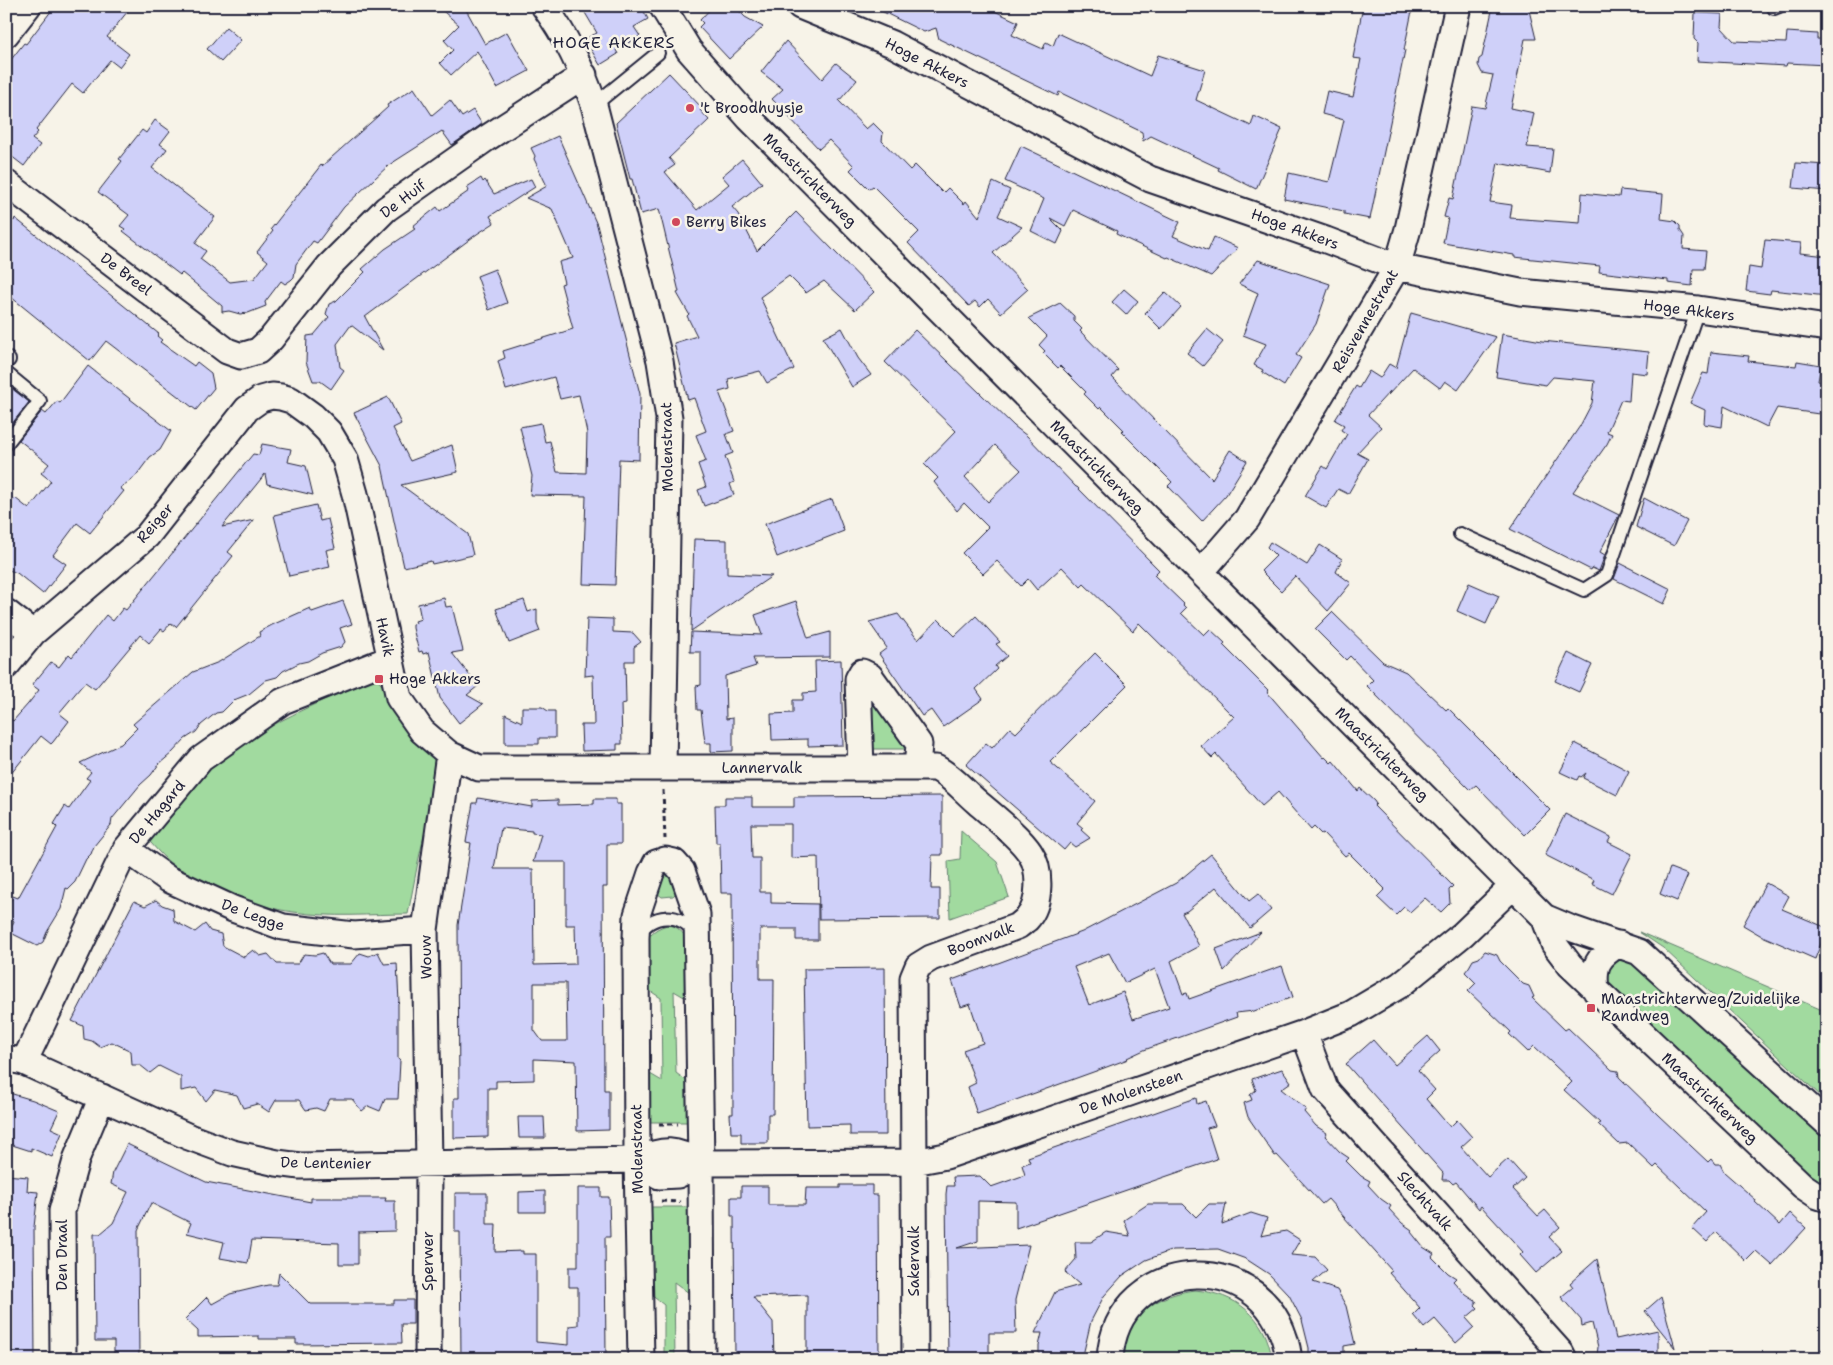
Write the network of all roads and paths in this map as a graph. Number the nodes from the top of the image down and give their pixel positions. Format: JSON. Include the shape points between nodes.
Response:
{"nodes":[{"id":1,"x":28,"y":6,"type":"edge"},
{"id":2,"x":544,"y":6,"type":"edge"},
{"id":3,"x":662,"y":6,"type":"edge"},
{"id":4,"x":800,"y":6,"type":"edge"},
{"id":5,"x":1458,"y":6,"type":"edge"},
{"id":6,"x":6,"y":34,"type":"edge"},
{"id":7,"x":658,"y":53,"type":"dead end"},
{"id":8,"x":584,"y":75,"type":"junction"},
{"id":9,"x":594,"y":104,"type":"junction"},
{"id":10,"x":6,"y":183,"type":"edge"},
{"id":11,"x":1398,"y":267,"type":"junction"},
{"id":12,"x":1698,"y":309,"type":"junction"},
{"id":13,"x":1827,"y":328,"type":"edge"},
{"id":14,"x":250,"y":355,"type":"joint"},
{"id":15,"x":6,"y":373,"type":"edge"},
{"id":16,"x":261,"y":399,"type":"joint"},
{"id":17,"x":6,"y":444,"type":"edge"},
{"id":18,"x":1460,"y":534,"type":"dead end"},
{"id":19,"x":1201,"y":572,"type":"junction"},
{"id":20,"x":6,"y":612,"type":"edge"},
{"id":21,"x":33,"y":633,"type":"junction"},
{"id":22,"x":389,"y":659,"type":"junction"},
{"id":23,"x":6,"y":666,"type":"edge"},
{"id":24,"x":450,"y":754,"type":"junction"},
{"id":25,"x":663,"y":768,"type":"junction"},
{"id":26,"x":861,"y":768,"type":"junction"},
{"id":27,"x":917,"y":768,"type":"junction"},
{"id":28,"x":126,"y":848,"type":"junction"},
{"id":29,"x":665,"y":860,"type":"junction"},
{"id":30,"x":1513,"y":886,"type":"junction"},
{"id":31,"x":1544,"y":917,"type":"junction"},
{"id":32,"x":425,"y":930,"type":"junction"},
{"id":33,"x":636,"y":938,"type":"junction"},
{"id":34,"x":698,"y":941,"type":"junction"},
{"id":35,"x":1619,"y":944,"type":"junction"},
{"id":36,"x":1596,"y":991,"type":"junction"},
{"id":37,"x":1304,"y":1032,"type":"junction"},
{"id":38,"x":15,"y":1060,"type":"edge"},
{"id":39,"x":102,"y":1097,"type":"junction"},
{"id":40,"x":701,"y":1123,"type":"junction"},
{"id":41,"x":1827,"y":1124,"type":"edge"},
{"id":42,"x":637,"y":1125,"type":"junction"},
{"id":43,"x":637,"y":1160,"type":"junction"},
{"id":44,"x":429,"y":1162,"type":"junction"},
{"id":45,"x":914,"y":1162,"type":"junction"},
{"id":46,"x":701,"y":1163,"type":"junction"},
{"id":47,"x":1827,"y":1200,"type":"edge"},
{"id":48,"x":638,"y":1201,"type":"junction"},
{"id":49,"x":702,"y":1202,"type":"junction"},
{"id":50,"x":1827,"y":1345,"type":"edge"},
{"id":51,"x":63,"y":1359,"type":"edge"},
{"id":52,"x":428,"y":1359,"type":"edge"},
{"id":53,"x":641,"y":1359,"type":"edge"},
{"id":54,"x":702,"y":1359,"type":"edge"},
{"id":55,"x":915,"y":1359,"type":"edge"},
{"id":56,"x":1110,"y":1359,"type":"edge"},
{"id":57,"x":1289,"y":1359,"type":"edge"},
{"id":58,"x":1564,"y":1359,"type":"edge"},
{"id":59,"x":1816,"y":1359,"type":"edge"}],
"edges":[{"from":1,"to":6,"type":"street"},
{"from":2,"to":8,"type":"street","name":"Molenstraat"},
{"from":3,"to":19,"type":"street","name":"Maastrichterweg","via":[[689,50],[749,118]]},
{"from":4,"to":11,"type":"street","name":"Hoge Akkers","via":[[892,44],[1150,179]]},
{"from":5,"to":11,"type":"street","name":"Reisvennestraat"},
{"from":7,"to":9,"type":"lane"},
{"from":8,"to":9,"type":"street","name":"Molenstraat"},
{"from":8,"to":14,"type":"street","name":"De Huif","via":[[386,209],[328,266],[271,339]]},
{"from":9,"to":25,"type":"street","name":"Molenstraat","via":[[660,361],[669,418]]},
{"from":10,"to":14,"type":"street","name":"De Breel","via":[[227,351],[241,356]]},
{"from":11,"to":12,"type":"street","name":"Hoge Akkers","via":[[1520,292]]},
{"from":11,"to":19,"type":"street","name":"Reisvennestraat","via":[[1247,519]]},
{"from":12,"to":13,"type":"street","name":"Hoge Akkers"},
{"from":12,"to":18,"type":"lane","via":[[1607,575],[1584,590]]},
{"from":15,"to":17,"type":"lane","via":[[40,401]]},
{"from":16,"to":21,"type":"street","name":"Reiger","via":[[248,409],[146,536]]},
{"from":16,"to":22,"type":"street","name":"Havik","via":[[272,396],[291,400],[329,432],[345,459]]},
{"from":19,"to":30,"type":"street","name":"Maastrichterweg"},
{"from":20,"to":21,"type":"street"},
{"from":21,"to":23,"type":"street","name":"Reiger"},
{"from":22,"to":24,"type":"street","name":"Havik","via":[[399,698],[422,731]]},
{"from":22,"to":28,"type":"street","name":"De Hagard","via":[[283,701],[202,759]]},
{"from":24,"to":25,"type":"street","name":"Havik","via":[[479,768]]},
{"from":24,"to":32,"type":"street","name":"Wouw"},
{"from":25,"to":26,"type":"street","name":"Lannervalk"},
{"from":25,"to":29,"type":"path"},
{"from":26,"to":27,"type":"street","name":"Lannervalk"},
{"from":26,"to":27,"type":"street","via":[[858,679],[862,672],[870,676],[919,744]]},
{"from":27,"to":45,"type":"street","name":"Boomvalk","via":[[936,768],[949,776],[1004,826],[1030,853],[1038,892],[1028,918],[1018,926],[931,958],[918,966],[914,978]]},
{"from":28,"to":32,"type":"street","name":"De Legge","via":[[168,878],[233,909],[283,927],[354,935]]},
{"from":28,"to":38,"type":"street","name":"De Hagard"},
{"from":29,"to":33,"type":"street","name":"Molenstraat","via":[[656,863],[651,873],[637,915]]},
{"from":29,"to":34,"type":"street","via":[[674,862],[682,871],[697,914]]},
{"from":30,"to":31,"type":"street","name":"Maastrichterweg"},
{"from":30,"to":37,"type":"street","name":"De Molensteen","via":[[1464,934],[1400,985],[1351,1014]]},
{"from":31,"to":35,"type":"street","name":"Maastrichterweg"},
{"from":31,"to":36,"type":"street","name":"Maastrichterweg","via":[[1554,944]]},
{"from":32,"to":44,"type":"street","name":"Wouw"},
{"from":33,"to":34,"type":"lane","via":[[650,922],[670,917],[688,924]]},
{"from":33,"to":42,"type":"street","name":"Molenstraat"},
{"from":34,"to":40,"type":"street"},
{"from":35,"to":36,"type":"street","via":[[1600,958],[1594,974]]},
{"from":35,"to":41,"type":"street","name":"Maastrichterweg","via":[[1639,952]]},
{"from":36,"to":47,"type":"street","name":"Maastrichterweg","via":[[1803,1186]]},
{"from":37,"to":45,"type":"street","name":"De Molensteen","via":[[946,1156]]},
{"from":37,"to":58,"type":"street","name":"Slechtvalk","via":[[1325,1089]]},
{"from":38,"to":39,"type":"street","name":"De Lentenier"},
{"from":39,"to":44,"type":"street","name":"De Lentenier","via":[[189,1137],[232,1153],[277,1163],[300,1166]]},
{"from":39,"to":51,"type":"street","name":"Den Draal","via":[[77,1157],[62,1211]]},
{"from":40,"to":42,"type":"path"},
{"from":40,"to":46,"type":"street"},
{"from":42,"to":43,"type":"street","name":"Molenstraat"},
{"from":43,"to":44,"type":"street","name":"De Lentenier"},
{"from":43,"to":46,"type":"street","name":"De Lentenier","via":[[656,1152],[678,1152]]},
{"from":43,"to":48,"type":"street","name":"Molenstraat"},
{"from":44,"to":52,"type":"street","name":"Sperwer"},
{"from":45,"to":46,"type":"street","name":"De Molensteen"},
{"from":45,"to":55,"type":"street","name":"Sakervalk"},
{"from":46,"to":49,"type":"street"},
{"from":48,"to":49,"type":"path"},
{"from":48,"to":53,"type":"street","name":"Molenstraat"},
{"from":49,"to":54,"type":"street"},
{"from":50,"to":59,"type":"path"},
{"from":56,"to":57,"type":"street","via":[[1120,1321],[1140,1297],[1167,1280],[1198,1274],[1231,1280],[1260,1298],[1280,1325]]}]}
